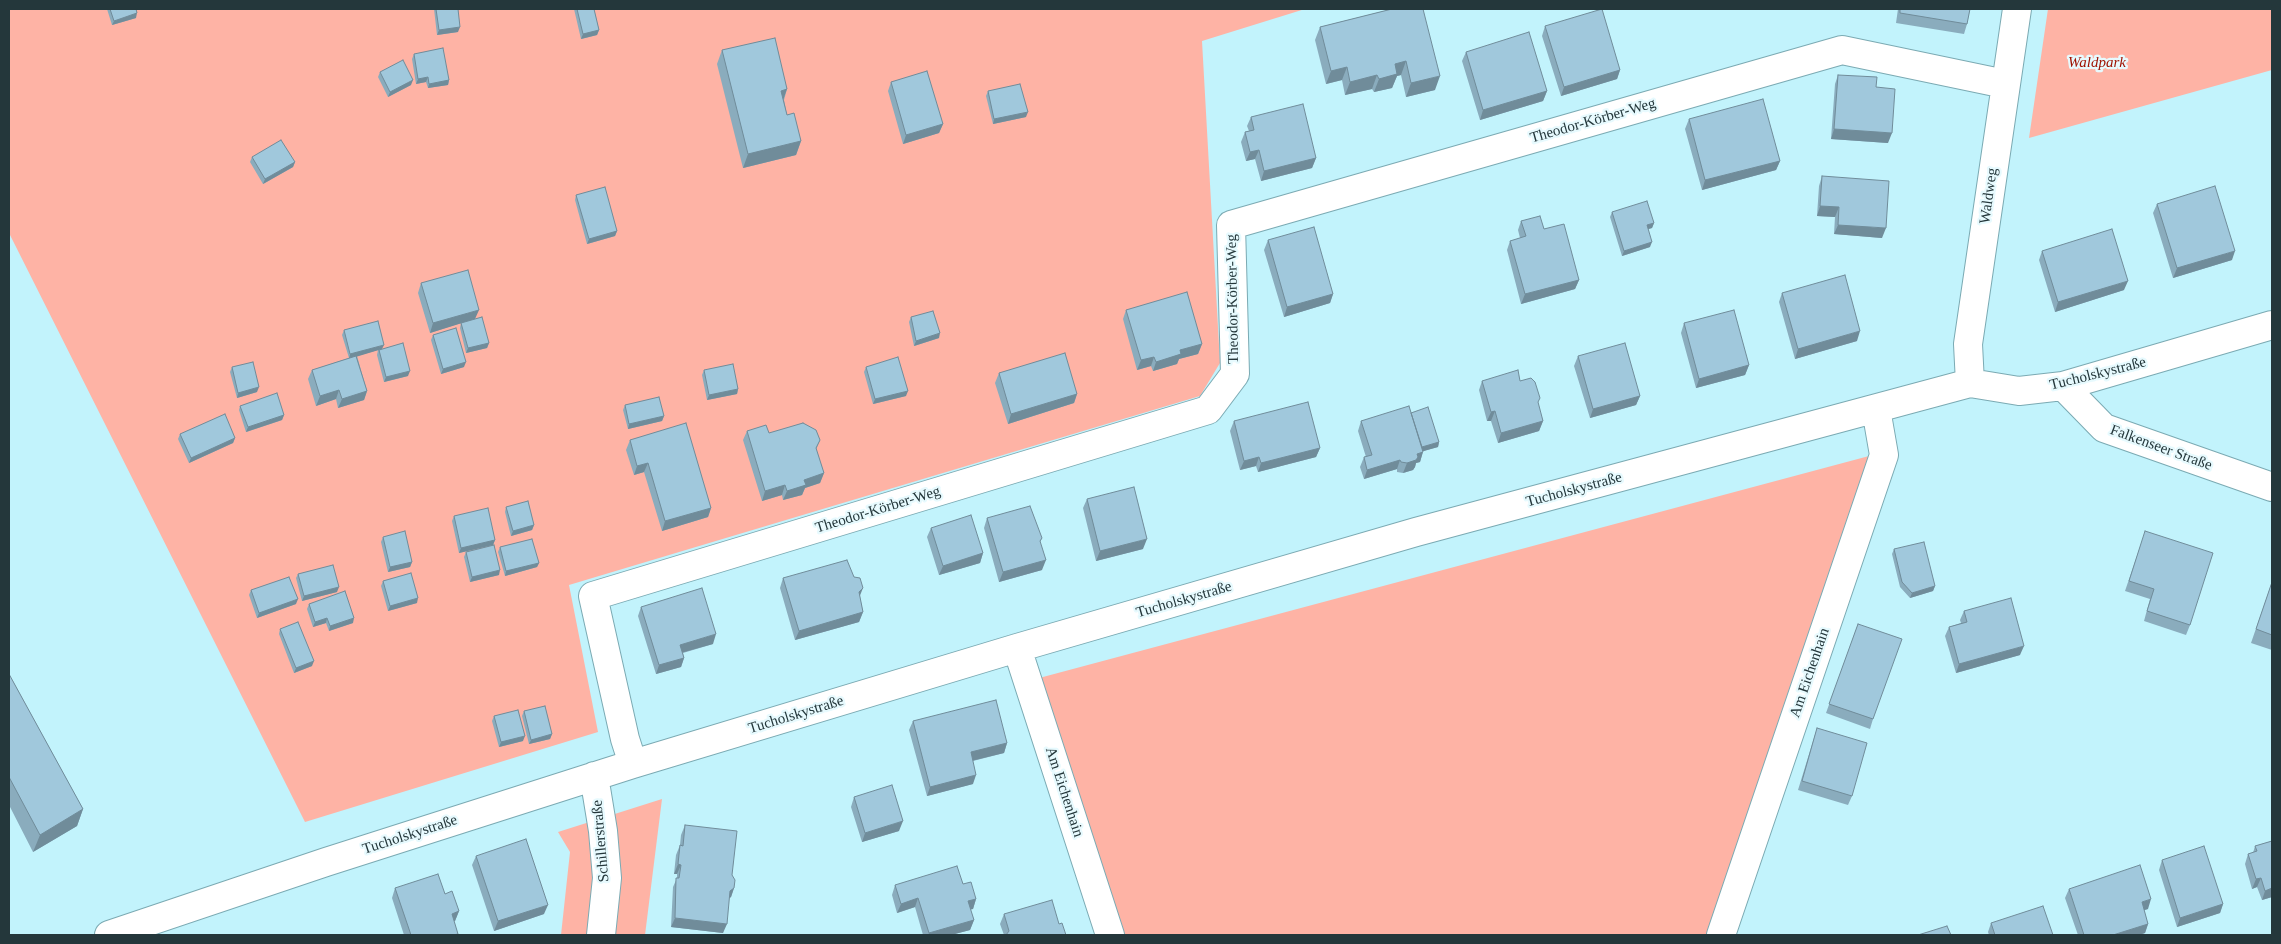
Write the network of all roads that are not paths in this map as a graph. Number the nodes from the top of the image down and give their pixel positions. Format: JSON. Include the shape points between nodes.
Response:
{"nodes":[{"id":1,"x":2017,"y":9,"type":"edge"},
{"id":2,"x":2005,"y":84,"type":"junction"},
{"id":3,"x":2272,"y":326,"type":"edge"},
{"id":4,"x":1970,"y":384,"type":"junction"},
{"id":5,"x":2063,"y":386,"type":"junction"},
{"id":6,"x":1876,"y":409,"type":"junction"},
{"id":7,"x":2272,"y":487,"type":"edge"},
{"id":8,"x":1017,"y":648,"type":"junction"},
{"id":9,"x":634,"y":764,"type":"junction"},
{"id":10,"x":594,"y":776,"type":"junction"},
{"id":11,"x":109,"y":935,"type":"edge"},
{"id":12,"x":601,"y":935,"type":"edge"},
{"id":13,"x":1110,"y":935,"type":"edge"},
{"id":14,"x":1721,"y":935,"type":"edge"}],
"edges":[{"from":1,"to":2,"type":"street","name":"Waldweg"},
{"from":2,"to":4,"type":"street","name":"Waldweg","via":[[1968,344]]},
{"from":2,"to":9,"type":"street","name":"Theodor-Körber-Weg","via":[[1842,50],[1232,225],[1235,374],[1208,410],[593,596],[625,739]]},
{"from":3,"to":5,"type":"street","name":"Tucholskystraße"},
{"from":4,"to":5,"type":"street","name":"Tucholskystraße","via":[[2019,390]]},
{"from":4,"to":6,"type":"street","name":"Tucholskystraße"},
{"from":5,"to":7,"type":"street","name":"Falkenseer Straße","via":[[2104,428]]},
{"from":6,"to":8,"type":"street","name":"Tucholskystraße","via":[[1416,532]]},
{"from":6,"to":14,"type":"street","name":"Am Eichenhain","via":[[1884,455]]},
{"from":8,"to":9,"type":"street","name":"Tucholskystraße"},
{"from":8,"to":13,"type":"street","name":"Am Eichenhain"},
{"from":9,"to":10,"type":"street","name":"Tucholskystraße"},
{"from":10,"to":11,"type":"street","name":"Tucholskystraße"},
{"from":10,"to":12,"type":"street","name":"Schillerstraße","via":[[603,831],[606,878]]}]}
